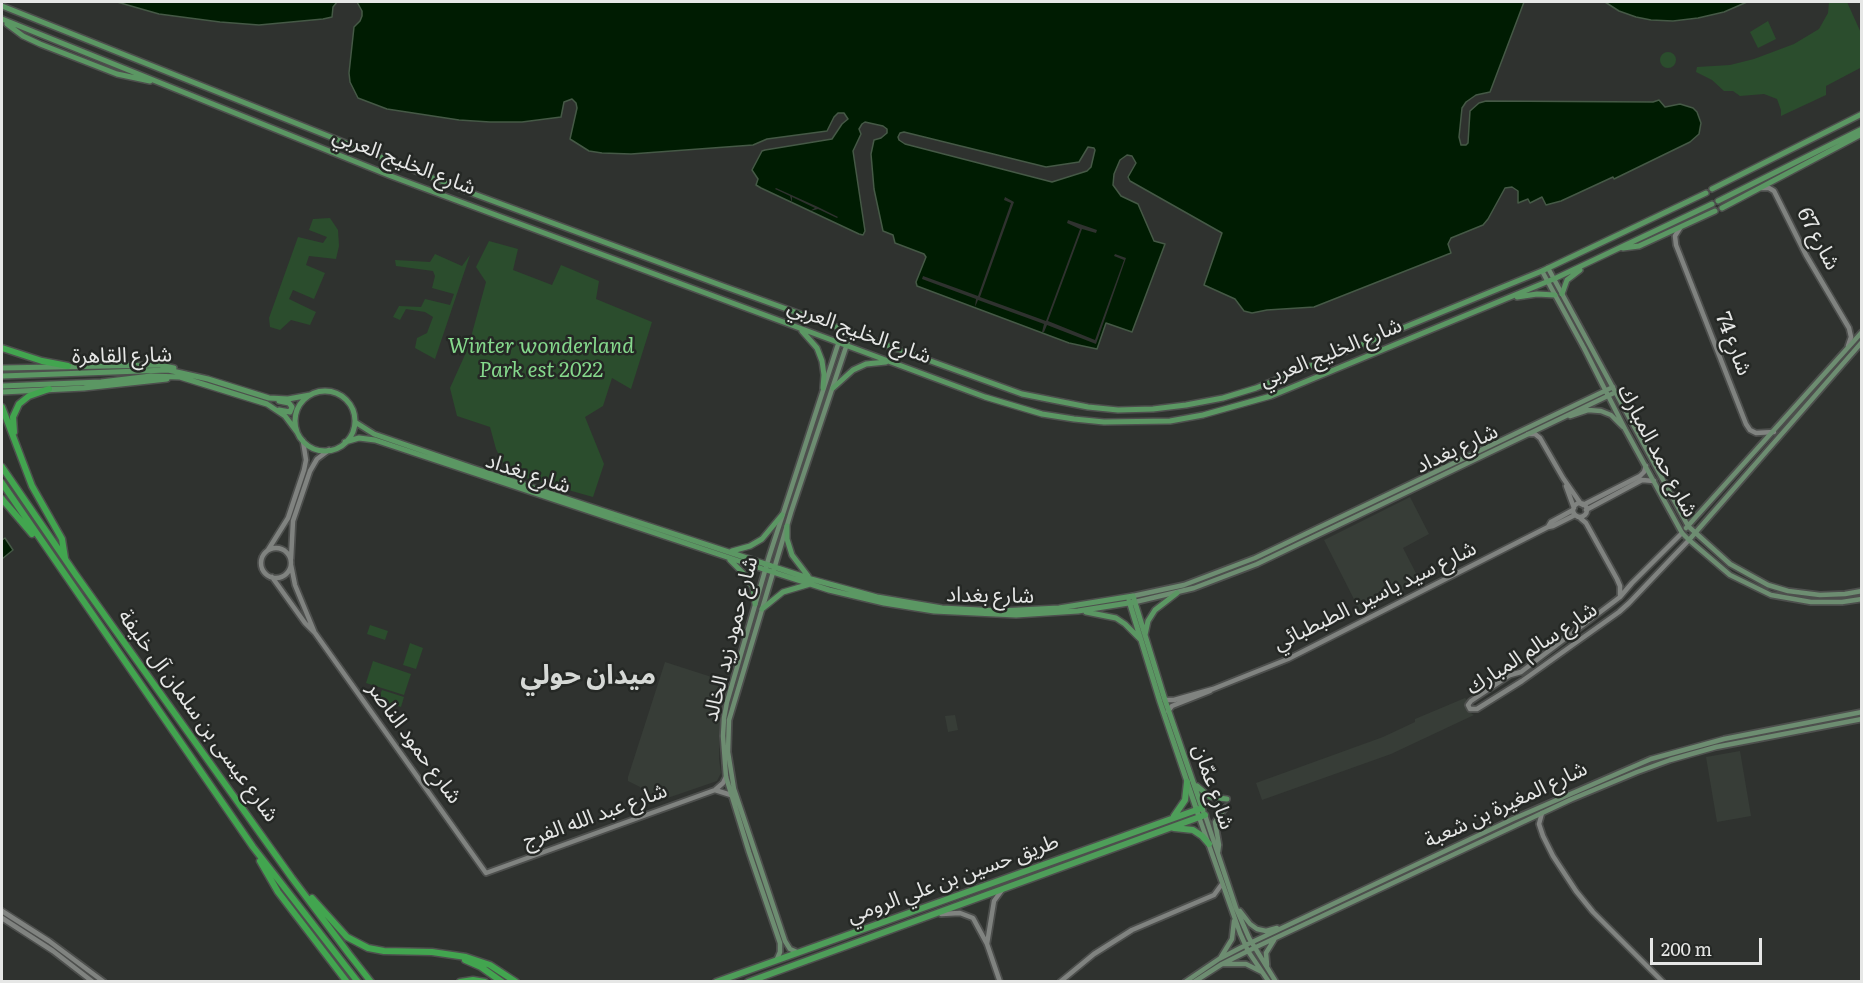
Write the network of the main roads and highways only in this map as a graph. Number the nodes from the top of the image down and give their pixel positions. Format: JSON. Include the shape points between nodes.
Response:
{"nodes":[{"id":1,"x":2,"y":6,"type":"edge"},
{"id":2,"x":2,"y":20,"type":"edge"},
{"id":3,"x":186,"y":92,"type":"junction"},
{"id":4,"x":1862,"y":114,"type":"edge"},
{"id":5,"x":1862,"y":131,"type":"edge"},
{"id":6,"x":1832,"y":144,"type":"junction"},
{"id":7,"x":1808,"y":162,"type":"junction"},
{"id":8,"x":1712,"y":189,"type":"dead end"},
{"id":9,"x":1706,"y":192,"type":"dead end"},
{"id":10,"x":1718,"y":201,"type":"dead end"},
{"id":11,"x":1712,"y":204,"type":"dead end"},
{"id":12,"x":1722,"y":208,"type":"dead end"},
{"id":13,"x":1715,"y":211,"type":"dead end"},
{"id":14,"x":1622,"y":248,"type":"junction"},
{"id":15,"x":1582,"y":267,"type":"junction"},
{"id":16,"x":1548,"y":268,"type":"junction"},
{"id":17,"x":1542,"y":271,"type":"junction"},
{"id":18,"x":1554,"y":279,"type":"junction"},
{"id":19,"x":1548,"y":282,"type":"junction"},
{"id":20,"x":1562,"y":294,"type":"junction"},
{"id":21,"x":1555,"y":295,"type":"junction"},
{"id":22,"x":1509,"y":297,"type":"junction"},
{"id":23,"x":799,"y":328,"type":"junction"},
{"id":24,"x":843,"y":329,"type":"junction"},
{"id":25,"x":851,"y":332,"type":"junction"},
{"id":26,"x":1862,"y":332,"type":"edge"},
{"id":27,"x":1862,"y":342,"type":"edge"},
{"id":28,"x":838,"y":343,"type":"junction"},
{"id":29,"x":846,"y":345,"type":"junction"},
{"id":30,"x":2,"y":348,"type":"edge"},
{"id":31,"x":893,"y":363,"type":"junction"},
{"id":32,"x":68,"y":366,"type":"junction"},
{"id":33,"x":2,"y":368,"type":"edge"},
{"id":34,"x":181,"y":372,"type":"junction"},
{"id":35,"x":2,"y":376,"type":"edge"},
{"id":36,"x":198,"y":382,"type":"junction"},
{"id":37,"x":2,"y":386,"type":"edge"},
{"id":38,"x":824,"y":388,"type":"junction"},
{"id":39,"x":833,"y":388,"type":"junction"},
{"id":40,"x":1256,"y":388,"type":"junction"},
{"id":41,"x":49,"y":389,"type":"junction"},
{"id":42,"x":1614,"y":390,"type":"junction"},
{"id":43,"x":2,"y":392,"type":"edge"},
{"id":44,"x":1608,"y":393,"type":"junction"},
{"id":45,"x":310,"y":395,"type":"junction"},
{"id":46,"x":273,"y":398,"type":"junction"},
{"id":47,"x":2,"y":407,"type":"edge"},
{"id":48,"x":277,"y":410,"type":"junction"},
{"id":49,"x":1223,"y":410,"type":"junction"},
{"id":50,"x":1564,"y":417,"type":"junction"},
{"id":51,"x":355,"y":422,"type":"junction"},
{"id":52,"x":1625,"y":429,"type":"junction"},
{"id":53,"x":297,"y":432,"type":"junction"},
{"id":54,"x":15,"y":442,"type":"junction"},
{"id":55,"x":345,"y":442,"type":"junction"},
{"id":56,"x":2,"y":466,"type":"edge"},
{"id":57,"x":2,"y":483,"type":"edge"},
{"id":58,"x":2,"y":499,"type":"edge"},
{"id":59,"x":1713,"y":500,"type":"junction"},
{"id":60,"x":1718,"y":507,"type":"junction"},
{"id":61,"x":782,"y":515,"type":"junction"},
{"id":62,"x":787,"y":526,"type":"junction"},
{"id":63,"x":1688,"y":526,"type":"junction"},
{"id":64,"x":1682,"y":533,"type":"junction"},
{"id":65,"x":1695,"y":533,"type":"junction"},
{"id":66,"x":1689,"y":540,"type":"junction"},
{"id":67,"x":41,"y":542,"type":"junction"},
{"id":68,"x":729,"y":551,"type":"junction"},
{"id":69,"x":723,"y":556,"type":"junction"},
{"id":70,"x":65,"y":558,"type":"junction"},
{"id":71,"x":766,"y":566,"type":"junction"},
{"id":72,"x":774,"y":569,"type":"junction"},
{"id":73,"x":811,"y":581,"type":"junction"},
{"id":74,"x":1862,"y":591,"type":"edge"},
{"id":75,"x":1177,"y":593,"type":"junction"},
{"id":76,"x":1131,"y":599,"type":"junction"},
{"id":77,"x":1862,"y":599,"type":"edge"},
{"id":78,"x":755,"y":604,"type":"junction"},
{"id":79,"x":762,"y":609,"type":"junction"},
{"id":80,"x":1078,"y":611,"type":"junction"},
{"id":81,"x":1142,"y":638,"type":"junction"},
{"id":82,"x":1862,"y":712,"type":"edge"},
{"id":83,"x":1862,"y":718,"type":"edge"},
{"id":84,"x":1190,"y":782,"type":"junction"},
{"id":85,"x":1227,"y":799,"type":"dead end"},
{"id":86,"x":1226,"y":807,"type":"dead end"},
{"id":87,"x":1201,"y":812,"type":"junction"},
{"id":88,"x":1170,"y":819,"type":"junction"},
{"id":89,"x":1167,"y":828,"type":"junction"},
{"id":90,"x":1134,"y":832,"type":"junction"},
{"id":91,"x":1137,"y":839,"type":"junction"},
{"id":92,"x":1209,"y":844,"type":"junction"},
{"id":93,"x":254,"y":847,"type":"junction"},
{"id":94,"x":1078,"y":852,"type":"junction"},
{"id":95,"x":1218,"y":852,"type":"junction"},
{"id":96,"x":292,"y":878,"type":"junction"},
{"id":97,"x":1005,"y":878,"type":"junction"},
{"id":98,"x":1018,"y":883,"type":"junction"},
{"id":99,"x":1236,"y":908,"type":"junction"},
{"id":100,"x":943,"y":910,"type":"junction"},
{"id":101,"x":1234,"y":915,"type":"junction"},
{"id":102,"x":1291,"y":924,"type":"junction"},
{"id":103,"x":1276,"y":938,"type":"junction"},
{"id":104,"x":1250,"y":946,"type":"junction"},
{"id":105,"x":797,"y":952,"type":"junction"},
{"id":106,"x":444,"y":953,"type":"junction"},
{"id":107,"x":777,"y":959,"type":"junction"},
{"id":108,"x":1221,"y":961,"type":"junction"},
{"id":109,"x":1267,"y":968,"type":"junction"},
{"id":110,"x":1264,"y":974,"type":"junction"},
{"id":111,"x":345,"y":981,"type":"edge"},
{"id":112,"x":358,"y":981,"type":"edge"},
{"id":113,"x":372,"y":981,"type":"edge"},
{"id":114,"x":460,"y":981,"type":"edge"},
{"id":115,"x":485,"y":981,"type":"edge"},
{"id":116,"x":502,"y":981,"type":"edge"},
{"id":117,"x":516,"y":981,"type":"edge"},
{"id":118,"x":716,"y":981,"type":"edge"},
{"id":119,"x":748,"y":981,"type":"edge"},
{"id":120,"x":1185,"y":981,"type":"edge"},
{"id":121,"x":1194,"y":981,"type":"edge"},
{"id":122,"x":1269,"y":981,"type":"edge"},
{"id":123,"x":1276,"y":981,"type":"edge"}],
"edges":[{"from":1,"to":24,"type":"main road","name":"شارع الخليج العربي","via":[[466,191]]},
{"from":2,"to":3,"type":"main road","name":"شارع الخليج العربي"},
{"from":2,"to":3,"type":"main road","via":[[31,40],[92,64]]},
{"from":3,"to":23,"type":"main road","name":"شارع الخليج العربي","via":[[401,180]]},
{"from":4,"to":8,"type":"main road"},
{"from":5,"to":6,"type":"main road"},
{"from":5,"to":7,"type":"main road"},
{"from":6,"to":7,"type":"main road"},
{"from":6,"to":10,"type":"main road"},
{"from":7,"to":12,"type":"main road"},
{"from":9,"to":16,"type":"main road","name":"شارع الخليج العربي"},
{"from":11,"to":14,"type":"main road","name":"شارع الخليج العربي"},
{"from":13,"to":14,"type":"main road","via":[[1638,246]]},
{"from":14,"to":15,"type":"main road","name":"شارع الخليج العربي"},
{"from":15,"to":18,"type":"main road","name":"شارع الخليج العربي"},
{"from":15,"to":20,"type":"main road","via":[[1565,283]]},
{"from":16,"to":17,"type":"main road","name":"شارع الخليج العربي"},
{"from":16,"to":18,"type":"main road","name":"شارع حمد المبارك"},
{"from":17,"to":19,"type":"main road","name":"شارع حمد المبارك"},
{"from":17,"to":40,"type":"main road","name":"شارع الخليج العربي"},
{"from":18,"to":19,"type":"main road","name":"شارع الخليج العربي"},
{"from":18,"to":20,"type":"main road","name":"شارع حمد المبارك"},
{"from":19,"to":21,"type":"main road","name":"شارع حمد المبارك"},
{"from":19,"to":22,"type":"main road","name":"شارع الخليج العربي"},
{"from":20,"to":42,"type":"main road","name":"شارع حمد المبارك"},
{"from":21,"to":22,"type":"main road"},
{"from":21,"to":44,"type":"main road","name":"شارع حمد المبارك"},
{"from":22,"to":49,"type":"main road","name":"شارع الخليج العربي","via":[[1301,384]]},
{"from":23,"to":28,"type":"main road","name":"شارع الخليج العربي"},
{"from":23,"to":38,"type":"main road","via":[[817,348]]},
{"from":24,"to":25,"type":"main road","name":"شارع الخليج العربي"},
{"from":24,"to":28,"type":"main road","name":"شارع حمود زيد الخالد"},
{"from":25,"to":29,"type":"main road","name":"شارع حمود زيد الخالد"},
{"from":25,"to":40,"type":"main road","name":"شارع الخليج العربي","via":[[1022,394],[1078,405],[1153,409],[1195,404]]},
{"from":26,"to":59,"type":"main road","name":"شارع سالم المبارك"},
{"from":27,"to":60,"type":"main road","name":"شارع سالم المبارك"},
{"from":28,"to":29,"type":"main road","name":"شارع الخليج العربي"},
{"from":28,"to":38,"type":"main road","name":"شارع حمود زيد الخالد"},
{"from":29,"to":31,"type":"main road","name":"شارع الخليج العربي"},
{"from":29,"to":39,"type":"main road","name":"شارع حمود زيد الخالد"},
{"from":30,"to":32,"type":"highway"},
{"from":31,"to":39,"type":"main road","via":[[866,364]]},
{"from":31,"to":49,"type":"main road","name":"شارع الخليج العربي","via":[[1042,414],[1074,419],[1170,420]]},
{"from":32,"to":33,"type":"main road"},
{"from":32,"to":34,"type":"main road","via":[[163,366]]},
{"from":34,"to":35,"type":"main road","name":"شارع القاهرة"},
{"from":34,"to":46,"type":"main road","name":"شارع القاهرة"},
{"from":36,"to":37,"type":"main road","name":"شارع القاهرة","via":[[158,375]]},
{"from":36,"to":41,"type":"main road","name":"شارع القاهرة","via":[[168,379]]},
{"from":36,"to":48,"type":"main road","name":"شارع القاهرة","via":[[256,399]]},
{"from":38,"to":61,"type":"main road","name":"شارع حمود زيد الخالد"},
{"from":39,"to":62,"type":"main road","name":"شارع حمود زيد الخالد"},
{"from":40,"to":49,"type":"main road","via":[[1258,396]]},
{"from":41,"to":43,"type":"main road","name":"شارع القاهرة"},
{"from":41,"to":54,"type":"highway","via":[[19,404],[13,421]]},
{"from":42,"to":44,"type":"main road","name":"شارع بغداد"},
{"from":42,"to":63,"type":"main road","name":"شارع حمد المبارك"},
{"from":44,"to":50,"type":"main road","name":"شارع بغداد"},
{"from":44,"to":52,"type":"main road","name":"شارع حمد المبارك"},
{"from":44,"to":76,"type":"main road","name":"شارع بغداد","via":[[1255,558],[1184,585]]},
{"from":45,"to":46,"type":"main road","name":"شارع القاهرة"},
{"from":45,"to":51,"type":"main road","via":[[327,391],[340,395],[352,408]]},
{"from":45,"to":53,"type":"main road","via":[[297,411]]},
{"from":46,"to":48,"type":"main road","via":[[292,407],[288,412]]},
{"from":47,"to":54,"type":"highway"},
{"from":48,"to":53,"type":"main road","name":"شارع القاهرة"},
{"from":50,"to":52,"type":"main road","via":[[1601,411]]},
{"from":50,"to":75,"type":"main road","name":"شارع بغداد","via":[[1257,564]]},
{"from":51,"to":55,"type":"main road"},
{"from":51,"to":68,"type":"main road","name":"شارع بغداد","via":[[374,434]]},
{"from":52,"to":64,"type":"main road","name":"شارع حمد المبارك"},
{"from":53,"to":55,"type":"main road","via":[[315,448],[329,450]]},
{"from":54,"to":70,"type":"highway","via":[[37,496],[62,539]]},
{"from":55,"to":69,"type":"main road","name":"شارع بغداد","via":[[359,438],[375,440]]},
{"from":56,"to":70,"type":"highway","name":"شارع عيسى بن سلمان آل خليفة"},
{"from":57,"to":67,"type":"highway","name":"شارع عيسى بن سلمان آل خليفة"},
{"from":58,"to":67,"type":"highway"},
{"from":59,"to":60,"type":"main road"},
{"from":59,"to":63,"type":"main road","name":"شارع سالم المبارك"},
{"from":60,"to":65,"type":"main road","name":"شارع سالم المبارك"},
{"from":61,"to":68,"type":"main road","via":[[762,540]]},
{"from":61,"to":71,"type":"main road","name":"شارع حمود زيد الخالد"},
{"from":62,"to":72,"type":"main road","name":"شارع حمود زيد الخالد"},
{"from":62,"to":73,"type":"main road","via":[[792,555]]},
{"from":63,"to":64,"type":"main road","name":"شارع سالم المبارك"},
{"from":63,"to":65,"type":"main road","name":"شارع حمد المبارك"},
{"from":64,"to":66,"type":"main road","name":"شارع حمد المبارك"},
{"from":65,"to":66,"type":"main road","name":"شارع سالم المبارك"},
{"from":65,"to":74,"type":"main road","name":"شارع حمد المبارك","via":[[1730,564],[1768,585],[1820,595]]},
{"from":66,"to":77,"type":"main road","name":"شارع حمد المبارك","via":[[1730,575],[1771,595],[1811,602]]},
{"from":67,"to":93,"type":"highway","name":"شارع عيسى بن سلمان آل خليفة"},
{"from":68,"to":71,"type":"main road","name":"شارع بغداد"},
{"from":69,"to":71,"type":"main road","name":"شارع بغداد"},
{"from":69,"to":78,"type":"main road","via":[[744,573],[753,588]]},
{"from":70,"to":96,"type":"highway","name":"شارع عيسى بن سلمان آل خليفة"},
{"from":71,"to":72,"type":"main road","name":"شارع بغداد"},
{"from":71,"to":78,"type":"main road","name":"شارع حمود زيد الخالد"},
{"from":72,"to":73,"type":"main road","name":"شارع بغداد"},
{"from":72,"to":79,"type":"main road","name":"شارع حمود زيد الخالد"},
{"from":73,"to":76,"type":"main road","name":"شارع بغداد","via":[[914,604],[969,610],[1059,608]]},
{"from":73,"to":79,"type":"main road","via":[[783,592]]},
{"from":73,"to":80,"type":"main road","name":"شارع بغداد","via":[[867,599],[926,611],[997,615]]},
{"from":75,"to":76,"type":"main road","name":"شارع بغداد"},
{"from":75,"to":81,"type":"main road","via":[[1152,613]]},
{"from":76,"to":80,"type":"main road","name":"شارع بغداد"},
{"from":76,"to":81,"type":"main road","name":"شارع عمّان"},
{"from":78,"to":107,"type":"main road","name":"شارع حمود زيد الخالد","via":[[727,702],[723,736],[726,777],[780,943]]},
{"from":79,"to":105,"type":"main road","name":"شارع حمود زيد الخالد","via":[[732,707],[729,765],[777,921],[787,945]]},
{"from":80,"to":81,"type":"main road","via":[[1116,618]]},
{"from":81,"to":84,"type":"main road","name":"شارع عمّان"},
{"from":81,"to":84,"type":"main road","name":"شارع عمّان"},
{"from":82,"to":102,"type":"main road","name":"شارع المغيرة بن شعبة","via":[[1724,739],[1651,759]]},
{"from":83,"to":103,"type":"main road","name":"شارع المغيرة بن شعبة","via":[[1670,760],[1526,820]]},
{"from":84,"to":85,"type":"main road","via":[[1207,796]]},
{"from":84,"to":87,"type":"main road","name":"شارع عمّان"},
{"from":84,"to":88,"type":"highway","via":[[1183,803]]},
{"from":86,"to":95,"type":"main road","via":[[1215,822]]},
{"from":87,"to":88,"type":"highway","name":"طريق حسين بن علي الرومي"},
{"from":87,"to":89,"type":"highway","name":"طريق حسين بن علي الرومي"},
{"from":87,"to":92,"type":"main road","name":"شارع عمّان"},
{"from":87,"to":95,"type":"main road","name":"شارع عمّان"},
{"from":88,"to":90,"type":"highway","name":"طريق حسين بن علي الرومي"},
{"from":89,"to":91,"type":"highway","name":"طريق حسين بن علي الرومي"},
{"from":89,"to":92,"type":"highway","via":[[1193,830]]},
{"from":90,"to":91,"type":"highway"},
{"from":90,"to":94,"type":"highway","name":"طريق حسين بن علي الرومي"},
{"from":91,"to":98,"type":"highway","name":"طريق حسين بن علي الرومي"},
{"from":92,"to":101,"type":"main road","name":"شارع عمّان"},
{"from":93,"to":111,"type":"highway","via":[[278,892]]},
{"from":93,"to":112,"type":"highway","name":"شارع عيسى بن سلمان آل خليفة"},
{"from":94,"to":97,"type":"highway","name":"طريق حسين بن علي الرومي"},
{"from":94,"to":98,"type":"highway","via":[[1068,860],[1017,878]]},
{"from":95,"to":99,"type":"main road","name":"شارع عمّان"},
{"from":96,"to":106,"type":"highway","via":[[356,942],[379,950]]},
{"from":96,"to":113,"type":"highway","name":"شارع عيسى بن سلمان آل خليفة"},
{"from":97,"to":100,"type":"highway","via":[[1008,883]]},
{"from":97,"to":105,"type":"highway","name":"طريق حسين بن علي الرومي"},
{"from":98,"to":100,"type":"highway","name":"طريق حسين بن علي الرومي"},
{"from":99,"to":102,"type":"main road","via":[[1260,930]]},
{"from":99,"to":104,"type":"main road","name":"شارع عمّان"},
{"from":100,"to":119,"type":"highway","name":"طريق حسين بن علي الرومي"},
{"from":101,"to":104,"type":"main road","name":"شارع عمّان"},
{"from":101,"to":108,"type":"main road","via":[[1232,939]]},
{"from":102,"to":104,"type":"main road","name":"شارع المغيرة بن شعبة"},
{"from":103,"to":104,"type":"main road","name":"شارع المغيرة بن شعبة"},
{"from":103,"to":109,"type":"main road","via":[[1266,953]]},
{"from":104,"to":108,"type":"main road","name":"شارع المغيرة بن شعبة"},
{"from":104,"to":109,"type":"main road","name":"شارع عمّان"},
{"from":104,"to":110,"type":"main road","name":"شارع عمّان"},
{"from":105,"to":107,"type":"highway","name":"طريق حسين بن علي الرومي"},
{"from":106,"to":116,"type":"highway","via":[[475,964]]},
{"from":106,"to":117,"type":"highway","via":[[480,961]]},
{"from":107,"to":118,"type":"highway","name":"طريق حسين بن علي الرومي"},
{"from":108,"to":110,"type":"main road","via":[[1242,964]]},
{"from":108,"to":120,"type":"main road","name":"شارع المغيرة بن شعبة"},
{"from":108,"to":121,"type":"main road","name":"شارع المغيرة بن شعبة"},
{"from":109,"to":123,"type":"main road","name":"شارع عمّان"},
{"from":110,"to":122,"type":"main road","name":"شارع عمّان"},
{"from":114,"to":115,"type":"highway"}]}
